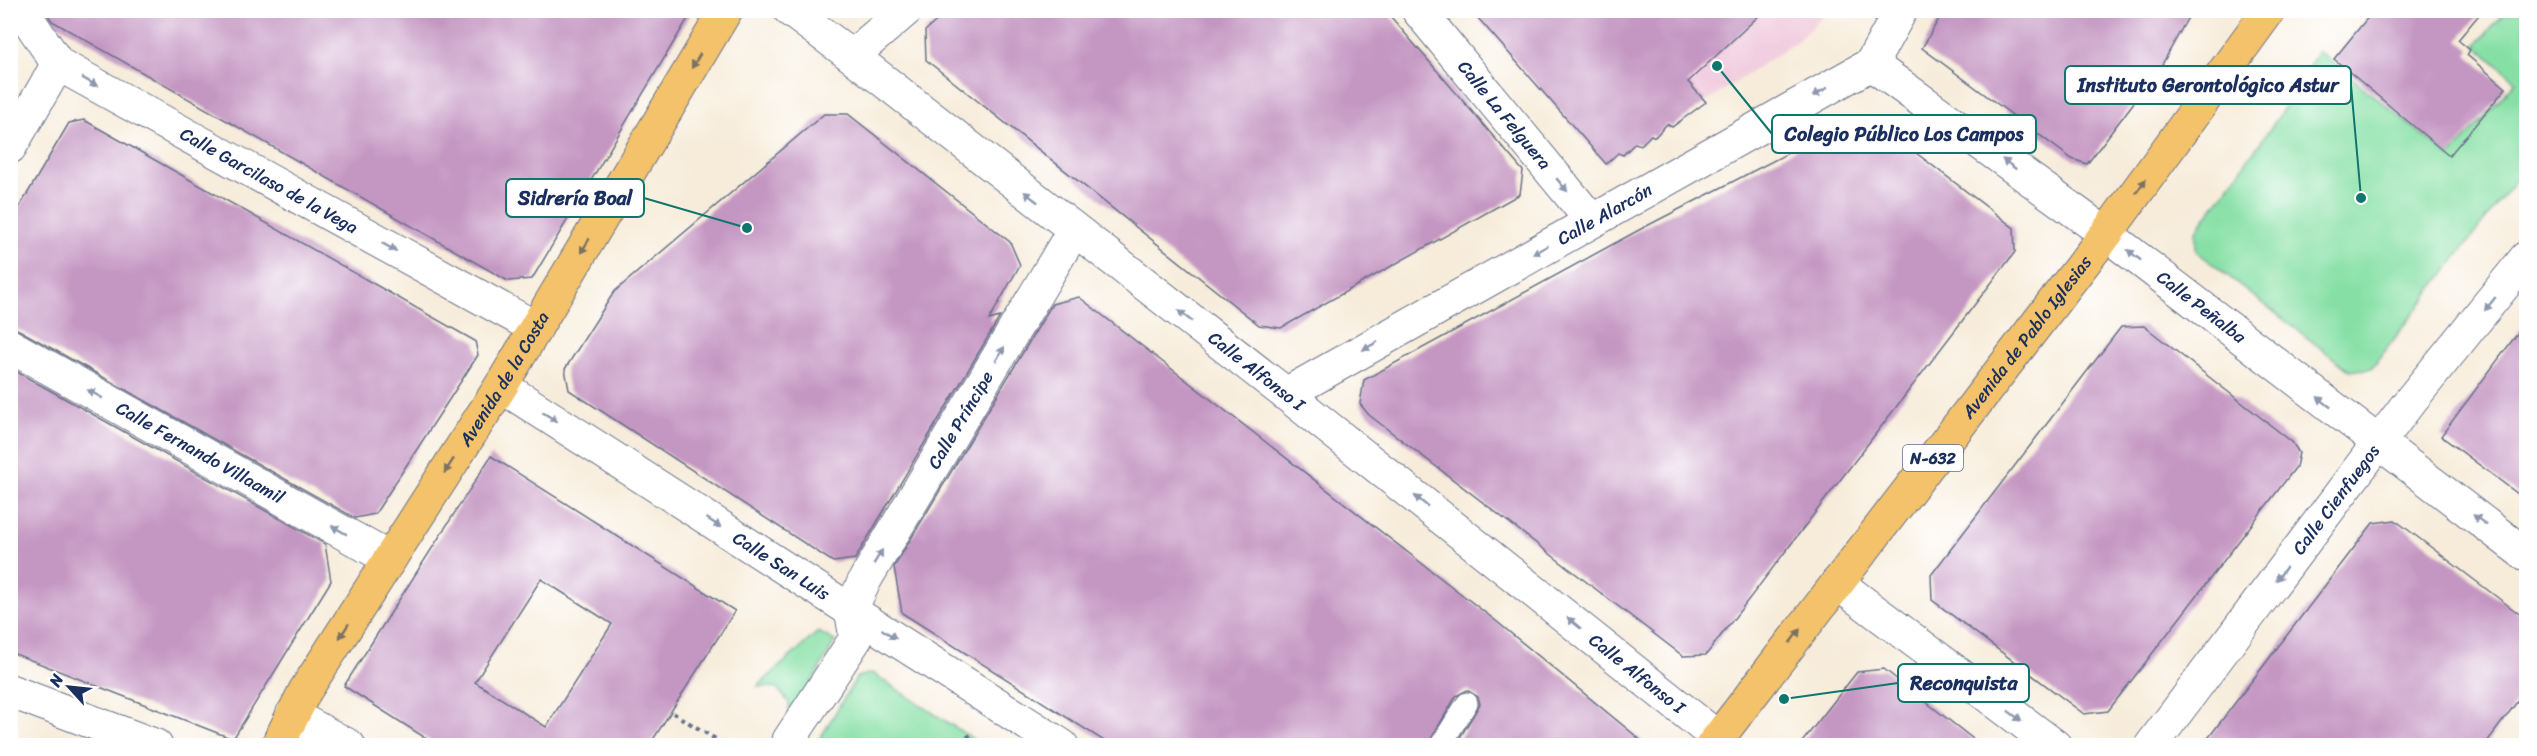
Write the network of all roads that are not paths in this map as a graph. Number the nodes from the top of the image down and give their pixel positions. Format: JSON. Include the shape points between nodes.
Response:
{"nodes":[{"id":1,"x":22,"y":10,"type":"edge"},
{"id":2,"x":726,"y":10,"type":"edge"},
{"id":3,"x":790,"y":10,"type":"edge"},
{"id":4,"x":906,"y":10,"type":"edge"},
{"id":5,"x":1418,"y":10,"type":"edge"},
{"id":6,"x":1901,"y":10,"type":"edge"},
{"id":7,"x":2269,"y":10,"type":"edge"},
{"id":8,"x":852,"y":56,"type":"junction"},
{"id":9,"x":58,"y":64,"type":"junction"},
{"id":10,"x":1871,"y":64,"type":"junction"},
{"id":11,"x":10,"y":147,"type":"edge"},
{"id":12,"x":1592,"y":221,"type":"junction"},
{"id":13,"x":1074,"y":230,"type":"junction"},
{"id":14,"x":2106,"y":234,"type":"junction"},
{"id":15,"x":2526,"y":258,"type":"edge"},
{"id":16,"x":536,"y":328,"type":"junction"},
{"id":17,"x":10,"y":346,"type":"edge"},
{"id":18,"x":501,"y":386,"type":"junction"},
{"id":19,"x":1286,"y":394,"type":"junction"},
{"id":20,"x":2379,"y":444,"type":"junction"},
{"id":21,"x":2526,"y":555,"type":"edge"},
{"id":22,"x":390,"y":559,"type":"junction"},
{"id":23,"x":1837,"y":584,"type":"junction"},
{"id":24,"x":851,"y":609,"type":"junction"},
{"id":25,"x":10,"y":691,"type":"edge"},
{"id":26,"x":1467,"y":703,"type":"dead end"},
{"id":27,"x":291,"y":715,"type":"junction"},
{"id":28,"x":789,"y":740,"type":"dead end"},
{"id":29,"x":1715,"y":742,"type":"edge"},
{"id":30,"x":156,"y":746,"type":"edge"},
{"id":31,"x":278,"y":746,"type":"edge"},
{"id":32,"x":349,"y":746,"type":"edge"},
{"id":33,"x":1062,"y":746,"type":"edge"},
{"id":34,"x":1440,"y":746,"type":"edge"},
{"id":35,"x":2055,"y":746,"type":"edge"},
{"id":36,"x":2151,"y":746,"type":"edge"}],
"edges":[{"from":1,"to":9,"type":"street","name":"Calle Garcilaso de la Vega"},
{"from":2,"to":16,"type":"main road","name":"Avenida de la Costa","one_way":true},
{"from":3,"to":8,"type":"street","name":"Calle Alfonso I"},
{"from":4,"to":8,"type":"street"},
{"from":5,"to":12,"type":"street","name":"Calle La Felguera","one_way":true},
{"from":6,"to":10,"type":"street"},
{"from":14,"to":7,"type":"main road","name":"Avenida de Pablo Iglesias","number":"N-632","one_way":true},
{"from":13,"to":8,"type":"street","name":"Calle Alfonso I","one_way":true},
{"from":9,"to":11,"type":"street"},
{"from":9,"to":16,"type":"street","name":"Calle Garcilaso de la Vega","one_way":true},
{"from":10,"to":12,"type":"street","name":"Calle Alarcón","one_way":true},
{"from":14,"to":10,"type":"street","name":"Calle Peñalba","one_way":true},
{"from":12,"to":19,"type":"street","name":"Calle Alarcón","one_way":true},
{"from":19,"to":13,"type":"street","name":"Calle Alfonso I","one_way":true},
{"from":24,"to":13,"type":"street","name":"Calle Príncipe","one_way":true},
{"from":20,"to":14,"type":"street","name":"Calle Peñalba","one_way":true},
{"from":14,"to":23,"type":"main road","name":"Avenida de Pablo Iglesias","number":"N-632"},
{"from":15,"to":20,"type":"street","name":"Calle Cienfuegos","one_way":true},
{"from":16,"to":18,"type":"main road","name":"Avenida de la Costa"},
{"from":22,"to":17,"type":"street","name":"Calle Fernando Villaamil","one_way":true},
{"from":18,"to":22,"type":"main road","name":"Avenida de la Costa","one_way":true},
{"from":18,"to":24,"type":"street","name":"Calle San Luis","one_way":true},
{"from":29,"to":19,"type":"street","name":"Calle Alfonso I","one_way":true},
{"from":21,"to":20,"type":"street","name":"Calle Peñalba","one_way":true},
{"from":20,"to":36,"type":"street","name":"Calle Cienfuegos","one_way":true},
{"from":22,"to":27,"type":"main road","name":"Avenida de la Costa","one_way":true},
{"from":29,"to":23,"type":"main road","name":"Avenida de Pablo Iglesias","number":"N-632","one_way":true},
{"from":23,"to":35,"type":"street","one_way":true},
{"from":24,"to":28,"type":"street","via":[[856,638]]},
{"from":24,"to":33,"type":"street","name":"Calle San Luis","one_way":true},
{"from":25,"to":30,"type":"street"},
{"from":26,"to":34,"type":"lane"},
{"from":27,"to":31,"type":"main road","name":"Avenida de la Costa"},
{"from":27,"to":32,"type":"street"}]}
